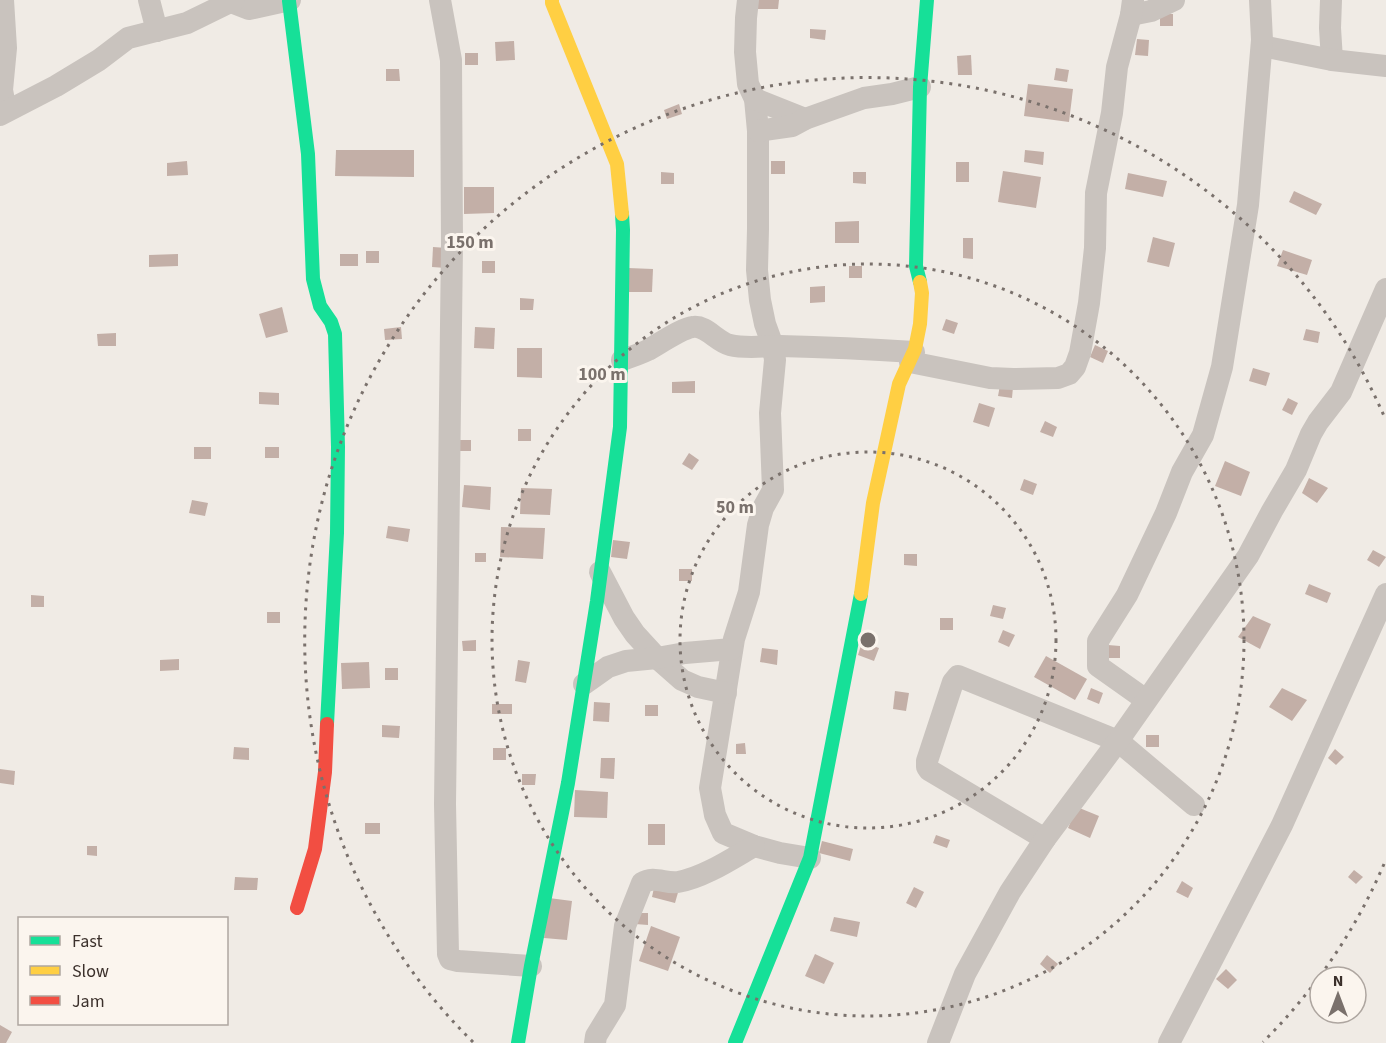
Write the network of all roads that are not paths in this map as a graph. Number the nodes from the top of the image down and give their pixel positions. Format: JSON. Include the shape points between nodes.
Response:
{"nodes":[{"id":1,"x":3,"y":0,"type":"edge"},
{"id":2,"x":149,"y":0,"type":"edge"},
{"id":3,"x":440,"y":0,"type":"edge"},
{"id":4,"x":552,"y":0,"type":"edge"},
{"id":5,"x":748,"y":0,"type":"edge"},
{"id":6,"x":927,"y":0,"type":"edge"},
{"id":7,"x":1173,"y":0,"type":"edge"},
{"id":8,"x":1260,"y":0,"type":"edge"},
{"id":9,"x":1331,"y":0,"type":"edge"},
{"id":10,"x":232,"y":1,"type":"edge"},
{"id":11,"x":289,"y":1,"type":"edge"},
{"id":12,"x":1132,"y":7,"type":"edge"},
{"id":13,"x":157,"y":31,"type":"junction"},
{"id":14,"x":1262,"y":46,"type":"junction"},
{"id":15,"x":1332,"y":60,"type":"junction"},
{"id":16,"x":1386,"y":66,"type":"edge"},
{"id":17,"x":920,"y":87,"type":"junction"},
{"id":18,"x":755,"y":99,"type":"junction"},
{"id":19,"x":3,"y":113,"type":"edge"},
{"id":20,"x":806,"y":119,"type":"junction"},
{"id":21,"x":758,"y":130,"type":"junction"},
{"id":22,"x":1386,"y":289,"type":"edge"},
{"id":23,"x":773,"y":346,"type":"junction"},
{"id":24,"x":912,"y":357,"type":"junction"},
{"id":25,"x":622,"y":360,"type":"junction"},
{"id":26,"x":600,"y":572,"type":"junction"},
{"id":27,"x":1386,"y":594,"type":"edge"},
{"id":28,"x":732,"y":649,"type":"junction"},
{"id":29,"x":657,"y":658,"type":"junction"},
{"id":30,"x":584,"y":684,"type":"junction"},
{"id":31,"x":726,"y":693,"type":"junction"},
{"id":32,"x":1146,"y":700,"type":"junction"},
{"id":33,"x":1118,"y":741,"type":"junction"},
{"id":34,"x":1194,"y":805,"type":"dead end"},
{"id":35,"x":1046,"y":839,"type":"junction"},
{"id":36,"x":754,"y":846,"type":"junction"},
{"id":37,"x":810,"y":858,"type":"junction"},
{"id":38,"x":297,"y":908,"type":"dead end"},
{"id":39,"x":531,"y":966,"type":"junction"},
{"id":40,"x":518,"y":1043,"type":"edge"},
{"id":41,"x":596,"y":1043,"type":"edge"},
{"id":42,"x":735,"y":1043,"type":"edge"},
{"id":43,"x":938,"y":1043,"type":"edge"},
{"id":44,"x":1169,"y":1043,"type":"edge"}],
"edges":[{"from":1,"to":19,"type":"street"},
{"from":2,"to":13,"type":"street"},
{"from":3,"to":39,"type":"street","via":[[451,60],[445,804],[448,954],[458,961]]},
{"from":4,"to":25,"type":"street","via":[[617,164],[623,230]]},
{"from":5,"to":18,"type":"street","via":[[745,52],[748,84]]},
{"from":6,"to":17,"type":"street"},
{"from":7,"to":12,"type":"street","via":[[1151,10]]},
{"from":8,"to":14,"type":"street"},
{"from":9,"to":15,"type":"street"},
{"from":10,"to":11,"type":"street","via":[[249,9]]},
{"from":10,"to":13,"type":"street","via":[[187,23]]},
{"from":11,"to":38,"type":"street","via":[[308,154],[313,279],[320,306],[335,334],[338,447],[325,772],[315,849]]},
{"from":12,"to":24,"type":"street","via":[[1117,67],[1096,193],[1089,303],[1076,367],[1058,378],[990,378]]},
{"from":13,"to":19,"type":"street","via":[[128,38],[56,86]]},
{"from":14,"to":15,"type":"street"},
{"from":14,"to":32,"type":"street","via":[[1248,205],[1230,324],[1213,402],[1203,435],[1182,472],[1149,550],[1098,641],[1098,666]]},
{"from":15,"to":16,"type":"street"},
{"from":17,"to":20,"type":"street","via":[[864,98]]},
{"from":17,"to":24,"type":"street","via":[[916,266],[922,304]]},
{"from":18,"to":20,"type":"street"},
{"from":18,"to":21,"type":"street"},
{"from":20,"to":21,"type":"street","via":[[792,126]]},
{"from":21,"to":23,"type":"street","via":[[757,270],[765,324]]},
{"from":22,"to":32,"type":"street","via":[[1341,392],[1311,434],[1296,470],[1248,556]]},
{"from":23,"to":24,"type":"street","via":[[875,349]]},
{"from":23,"to":25,"type":"street","via":[[729,345],[694,327]]},
{"from":23,"to":28,"type":"street","via":[[772,490],[758,525],[749,592]]},
{"from":24,"to":37,"type":"street","via":[[899,384],[873,503],[861,595]]},
{"from":25,"to":26,"type":"street","via":[[620,427]]},
{"from":26,"to":29,"type":"street","via":[[624,618]]},
{"from":26,"to":30,"type":"street"},
{"from":27,"to":44,"type":"street","via":[[1282,825]]},
{"from":28,"to":29,"type":"street"},
{"from":28,"to":31,"type":"street"},
{"from":29,"to":30,"type":"street","via":[[608,667]]},
{"from":29,"to":31,"type":"street","via":[[682,680]]},
{"from":30,"to":39,"type":"street"},
{"from":31,"to":36,"type":"street","via":[[710,788],[712,804],[723,833]]},
{"from":32,"to":33,"type":"street"},
{"from":33,"to":34,"type":"street"},
{"from":33,"to":35,"type":"street"},
{"from":33,"to":35,"type":"street","via":[[962,677],[952,682],[927,767]]},
{"from":35,"to":43,"type":"street","via":[[1010,892],[965,974]]},
{"from":36,"to":37,"type":"street"},
{"from":36,"to":41,"type":"street","via":[[692,878],[673,883],[652,878],[642,883],[625,926],[615,1005],[596,1036]]},
{"from":37,"to":42,"type":"street"},
{"from":39,"to":40,"type":"street"}]}
